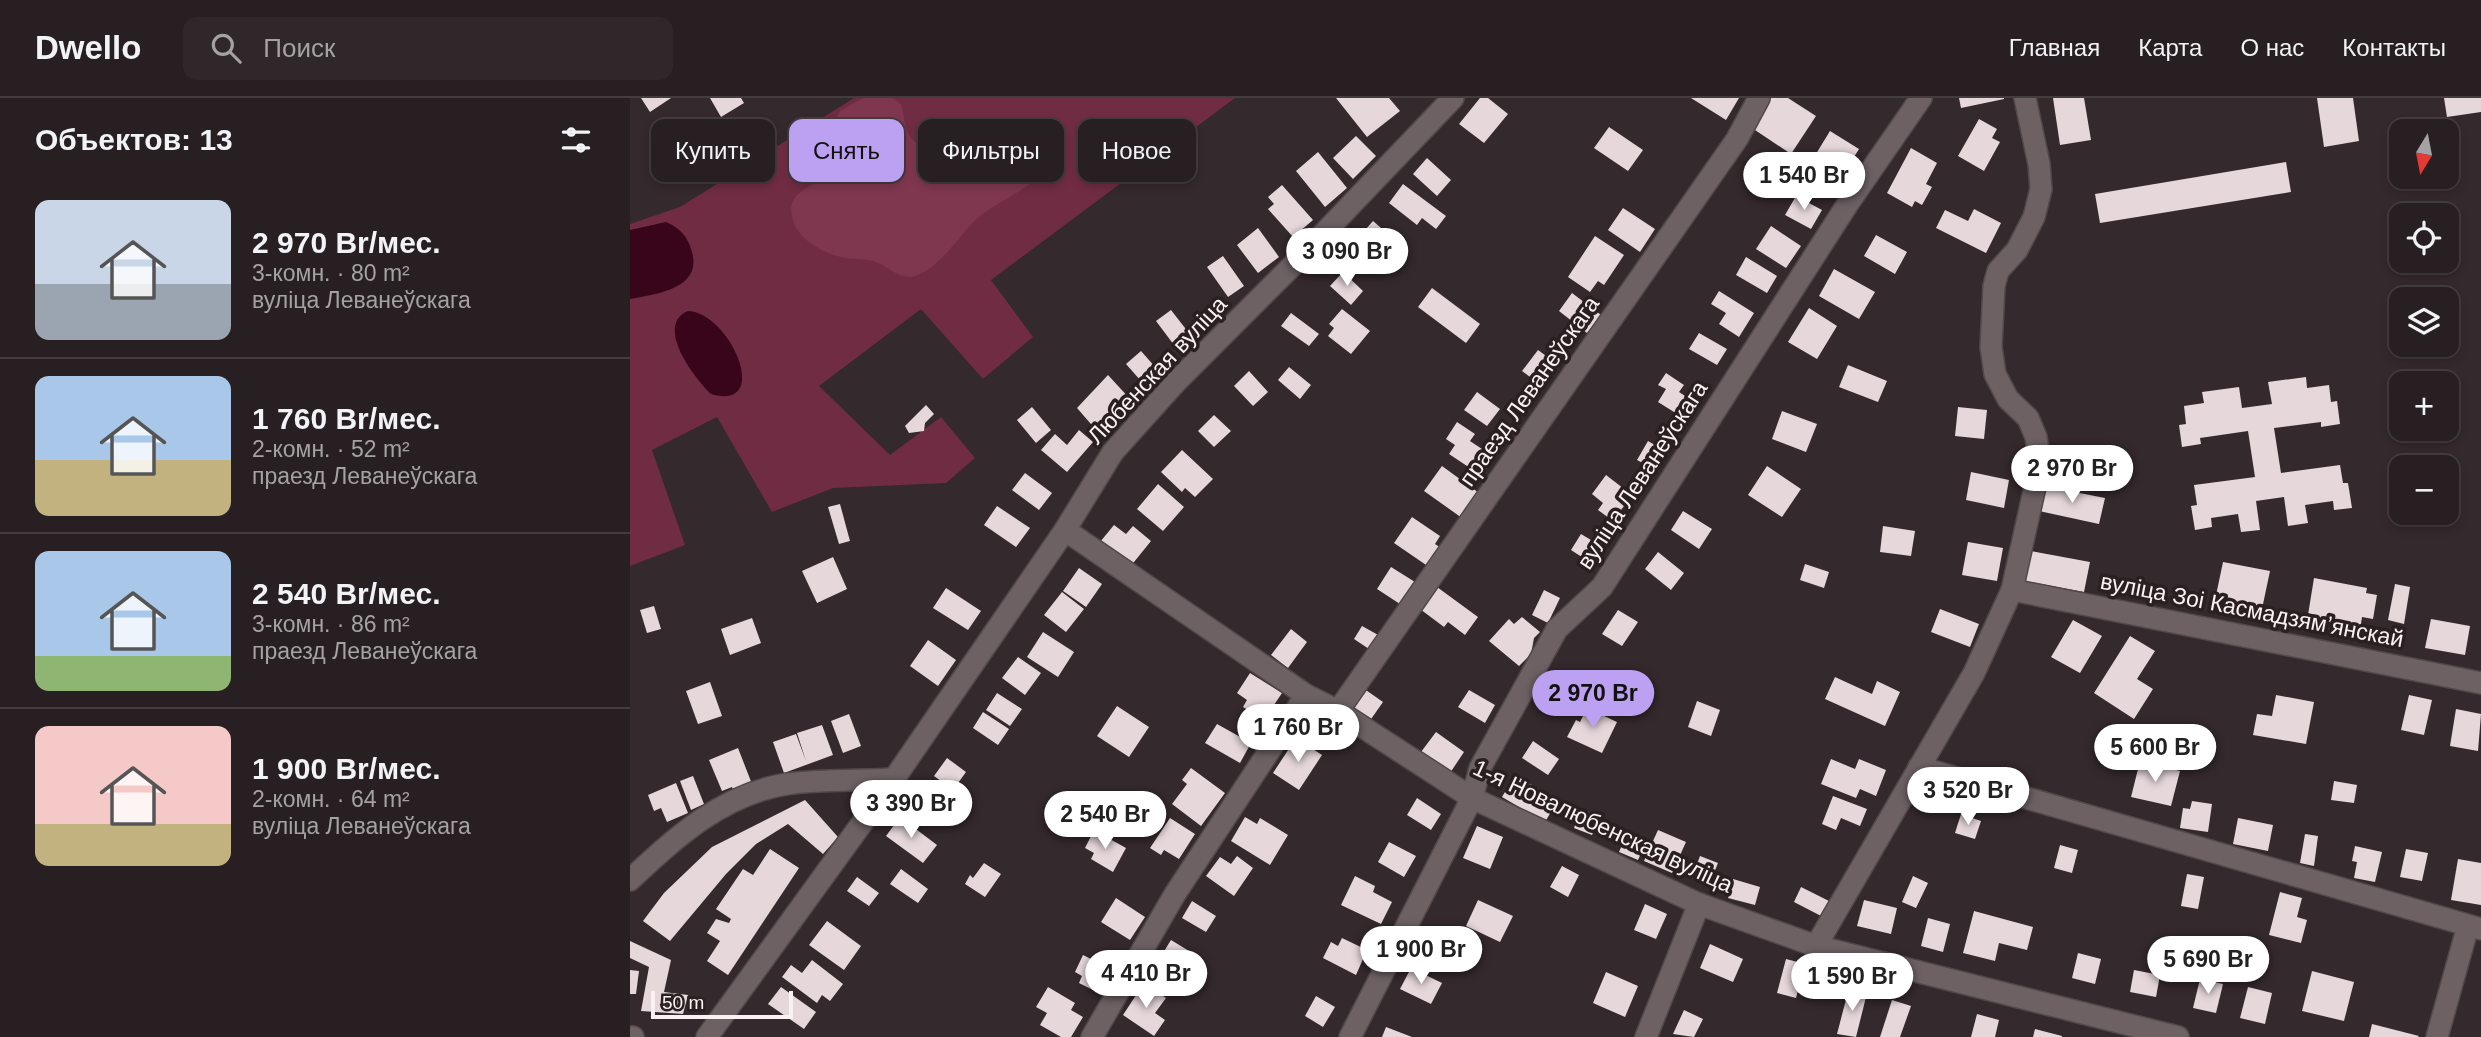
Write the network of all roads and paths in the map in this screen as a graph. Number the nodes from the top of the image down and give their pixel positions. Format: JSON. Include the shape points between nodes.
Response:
{"nodes":[{"id":1,"x":1453,"y":98,"type":"edge"},
{"id":2,"x":1759,"y":98,"type":"edge"},
{"id":3,"x":1921,"y":98,"type":"edge"},
{"id":4,"x":2025,"y":98,"type":"edge"},
{"id":5,"x":1065,"y":530,"type":"junction"},
{"id":6,"x":2012,"y":590,"type":"junction"},
{"id":7,"x":2481,"y":683,"type":"edge"},
{"id":8,"x":1306,"y":695,"type":"junction"},
{"id":9,"x":1338,"y":711,"type":"junction"},
{"id":10,"x":1919,"y":767,"type":"junction"},
{"id":11,"x":894,"y":779,"type":"junction"},
{"id":12,"x":1472,"y":798,"type":"junction"},
{"id":13,"x":630,"y":880,"type":"edge"},
{"id":14,"x":1699,"y":904,"type":"junction"},
{"id":15,"x":2475,"y":927,"type":"edge"},
{"id":16,"x":1816,"y":946,"type":"junction"},
{"id":17,"x":707,"y":1037,"type":"edge"},
{"id":18,"x":1093,"y":1037,"type":"edge"},
{"id":19,"x":1350,"y":1037,"type":"edge"},
{"id":20,"x":1646,"y":1037,"type":"edge"},
{"id":21,"x":2178,"y":1037,"type":"edge"},
{"id":22,"x":2437,"y":1037,"type":"edge"}],
"edges":[{"from":1,"to":5,"type":"street","name":"Любенская вуліца","via":[[1176,382],[1113,453]]},
{"from":2,"to":9,"type":"street","name":"праезд Леванеўскага","via":[[1729,151]]},
{"from":3,"to":12,"type":"street","name":"вуліца Леванеўскага","via":[[1847,205],[1602,587],[1557,629],[1480,768]]},
{"from":4,"to":6,"type":"street","via":[[2041,189],[2034,217],[2017,250],[1998,271],[1991,347],[1994,374],[2008,399],[2028,418],[2040,464]]},
{"from":5,"to":8,"type":"street","name":"1-я Новалюбенская вуліца"},
{"from":5,"to":11,"type":"street","name":"Любенская вуліца"},
{"from":6,"to":7,"type":"street","name":"вуліца Зоі Касмадзямʼянскай"},
{"from":6,"to":10,"type":"street","via":[[1974,673]]},
{"from":8,"to":9,"type":"street","name":"1-я Новалюбенская вуліца"},
{"from":8,"to":18,"type":"street","via":[[1175,894]]},
{"from":9,"to":12,"type":"street","name":"1-я Новалюбенская вуліца"},
{"from":10,"to":15,"type":"street"},
{"from":10,"to":16,"type":"street"},
{"from":11,"to":13,"type":"street","via":[[786,784],[731,802],[684,830]]},
{"from":11,"to":17,"type":"street","name":"Любенская вуліца"},
{"from":12,"to":14,"type":"street","name":"1-я Новалюбенская вуліца"},
{"from":12,"to":19,"type":"street","name":"вуліца Леванеўскага"},
{"from":14,"to":16,"type":"street","name":"1-я Новалюбенская вуліца"},
{"from":14,"to":20,"type":"street"},
{"from":15,"to":22,"type":"street"},
{"from":16,"to":21,"type":"street","name":"1-я Новалюбенская вуліца"}]}
